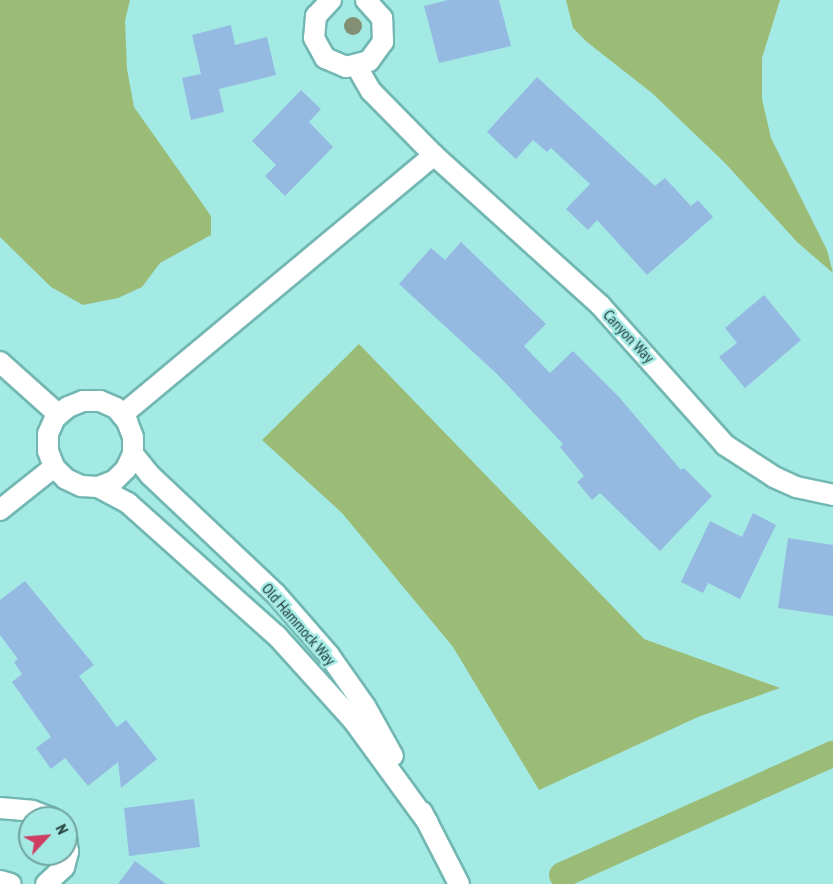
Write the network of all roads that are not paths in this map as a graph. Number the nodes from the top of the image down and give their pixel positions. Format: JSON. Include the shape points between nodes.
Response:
{"nodes":[{"id":1,"x":331,"y":0,"type":"edge"},
{"id":2,"x":366,"y":0,"type":"edge"},
{"id":3,"x":357,"y":67,"type":"junction"},
{"id":4,"x":434,"y":155,"type":"junction"},
{"id":5,"x":0,"y":362,"type":"edge"},
{"id":6,"x":59,"y":415,"type":"junction"},
{"id":7,"x":122,"y":415,"type":"junction"},
{"id":8,"x":133,"y":454,"type":"junction"},
{"id":9,"x":54,"y":467,"type":"junction"},
{"id":10,"x":98,"y":487,"type":"junction"},
{"id":11,"x":833,"y":495,"type":"edge"},
{"id":12,"x":0,"y":510,"type":"edge"},
{"id":13,"x":0,"y":808,"type":"edge"},
{"id":14,"x":18,"y":810,"type":"edge"},
{"id":15,"x":428,"y":822,"type":"junction"},
{"id":16,"x":64,"y":866,"type":"edge"},
{"id":17,"x":0,"y":881,"type":"edge"},
{"id":18,"x":11,"y":884,"type":"edge"},
{"id":19,"x":46,"y":884,"type":"edge"},
{"id":20,"x":459,"y":884,"type":"edge"}],
"edges":[{"from":1,"to":3,"type":"street","via":[[316,16],[314,38],[318,49],[334,64]]},
{"from":2,"to":3,"type":"street","via":[[382,18],[383,42],[373,57]]},
{"from":3,"to":4,"type":"street","name":"Canyon Way","via":[[371,92]]},
{"from":4,"to":7,"type":"street"},
{"from":4,"to":11,"type":"street","name":"Canyon Way","via":[[600,305],[724,445],[774,477],[796,487]]},
{"from":5,"to":6,"type":"street"},
{"from":6,"to":7,"type":"street","via":[[83,401],[100,402]]},
{"from":6,"to":9,"type":"street","via":[[48,434],[48,451]]},
{"from":7,"to":8,"type":"street","via":[[133,436]]},
{"from":8,"to":10,"type":"street","via":[[114,481]]},
{"from":8,"to":15,"type":"street","name":"Old Hammock Way","via":[[150,475],[276,594],[329,655],[365,706]]},
{"from":9,"to":10,"type":"street","via":[[73,483]]},
{"from":9,"to":12,"type":"street"},
{"from":10,"to":15,"type":"street","name":"Old Hammock Way","via":[[128,503],[277,636],[353,720]]},
{"from":13,"to":14,"type":"street"},
{"from":15,"to":20,"type":"street","name":"Old Hammock Way"},
{"from":16,"to":19,"type":"street"},
{"from":17,"to":18,"type":"street"}]}
